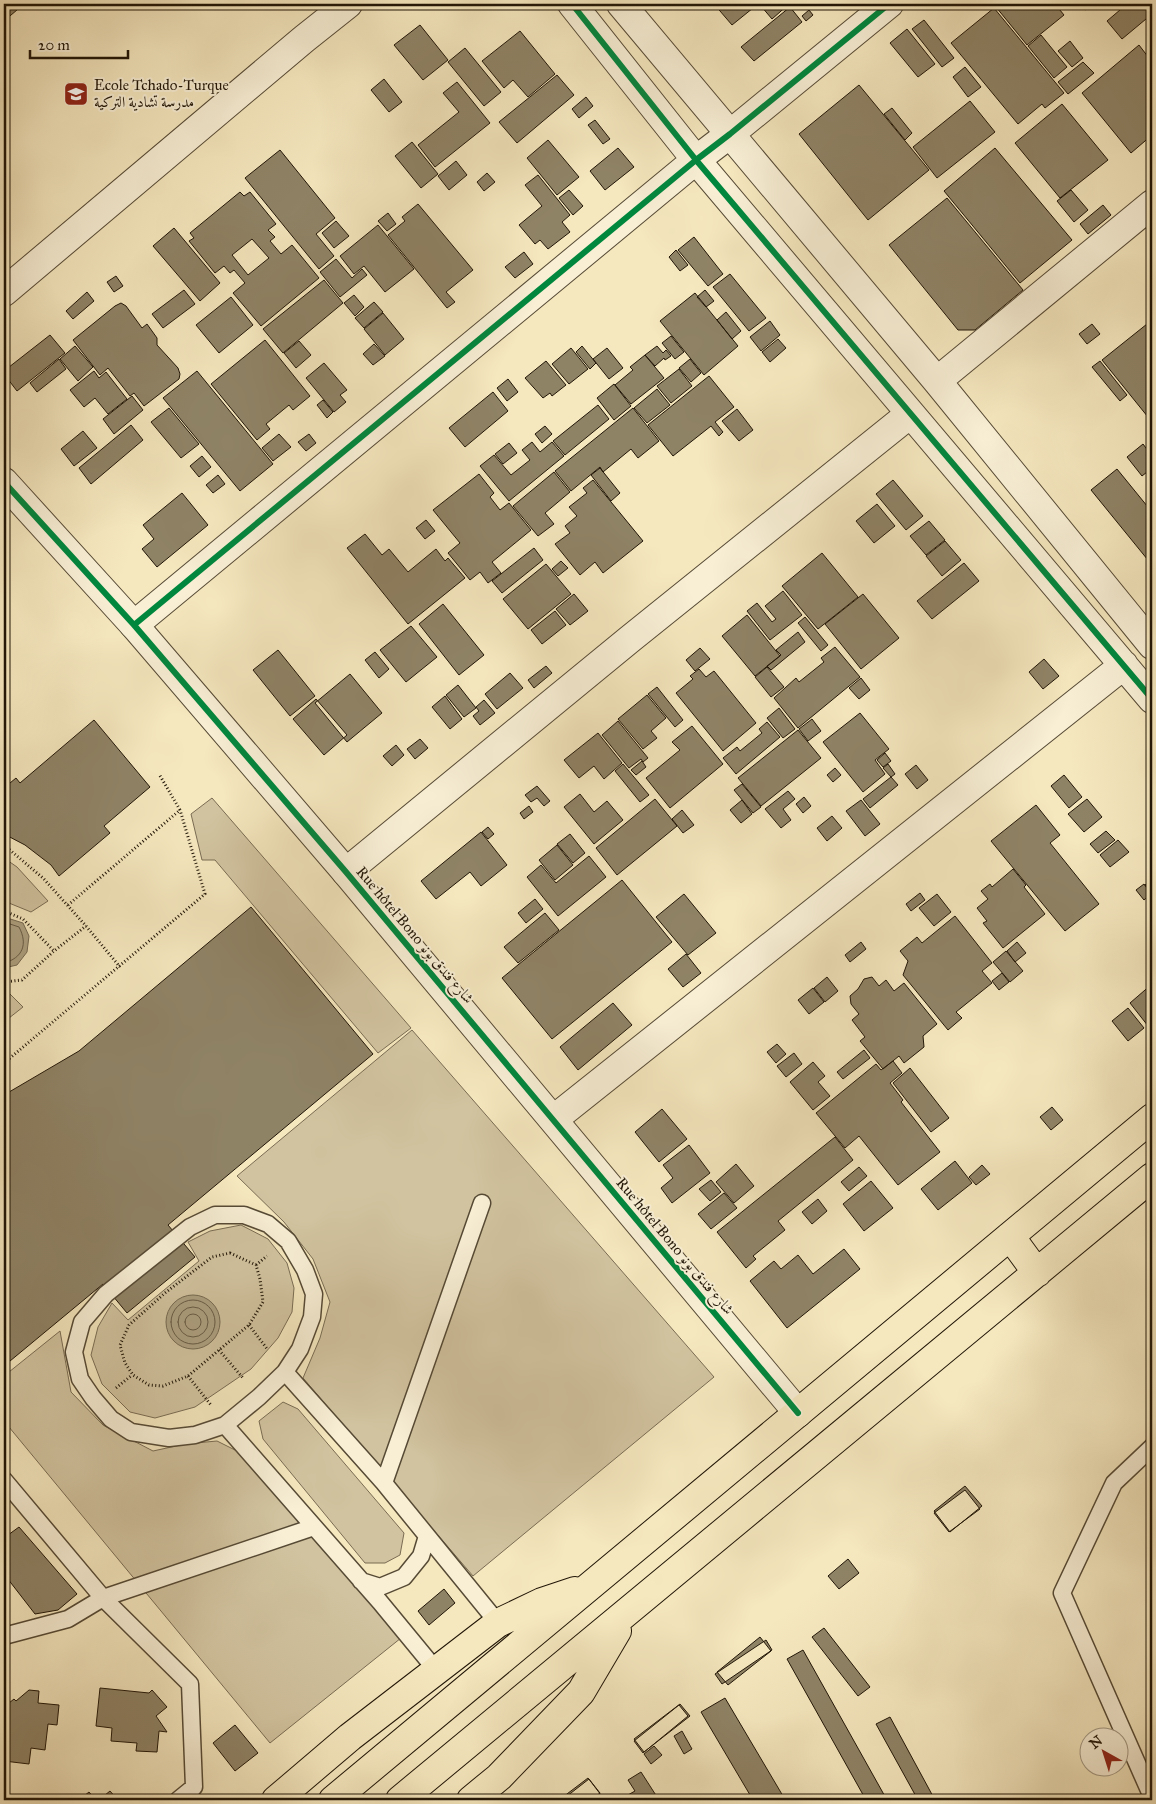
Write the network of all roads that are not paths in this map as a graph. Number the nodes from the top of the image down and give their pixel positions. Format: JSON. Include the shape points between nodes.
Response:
{"nodes":[{"id":1,"x":348,"y":4,"type":"edge"},
{"id":2,"x":572,"y":4,"type":"edge"},
{"id":3,"x":620,"y":4,"type":"edge"},
{"id":4,"x":889,"y":4,"type":"edge"},
{"id":5,"x":730,"y":134,"type":"junction"},
{"id":6,"x":696,"y":160,"type":"junction"},
{"id":7,"x":1152,"y":204,"type":"edge"},
{"id":8,"x":4,"y":292,"type":"edge"},
{"id":9,"x":937,"y":381,"type":"junction"},
{"id":10,"x":910,"y":414,"type":"junction"},
{"id":11,"x":4,"y":482,"type":"edge"},
{"id":12,"x":134,"y":625,"type":"junction"},
{"id":13,"x":1150,"y":637,"type":"edge"},
{"id":14,"x":1124,"y":665,"type":"junction"},
{"id":15,"x":1152,"y":700,"type":"edge"},
{"id":16,"x":346,"y":872,"type":"junction"},
{"id":17,"x":1152,"y":1118,"type":"edge"},
{"id":18,"x":554,"y":1119,"type":"junction"},
{"id":19,"x":1152,"y":1177,"type":"edge"},
{"id":20,"x":482,"y":1203,"type":"dead end"},
{"id":21,"x":1010,"y":1236,"type":"junction"},
{"id":22,"x":1037,"y":1274,"type":"junction"},
{"id":23,"x":285,"y":1372,"type":"junction"},
{"id":24,"x":798,"y":1412,"type":"junction"},
{"id":25,"x":225,"y":1425,"type":"junction"},
{"id":26,"x":1152,"y":1447,"type":"edge"},
{"id":27,"x":4,"y":1480,"type":"edge"},
{"id":28,"x":384,"y":1483,"type":"junction"},
{"id":29,"x":314,"y":1527,"type":"junction"},
{"id":30,"x":427,"y":1536,"type":"junction"},
{"id":31,"x":361,"y":1581,"type":"junction"},
{"id":32,"x":588,"y":1587,"type":"junction"},
{"id":33,"x":103,"y":1598,"type":"junction"},
{"id":34,"x":627,"y":1614,"type":"junction"},
{"id":35,"x":498,"y":1623,"type":"junction"},
{"id":36,"x":4,"y":1636,"type":"edge"},
{"id":37,"x":436,"y":1670,"type":"junction"},
{"id":38,"x":405,"y":1796,"type":"edge"},
{"id":39,"x":1152,"y":1797,"type":"edge"},
{"id":40,"x":178,"y":1800,"type":"edge"},
{"id":41,"x":276,"y":1800,"type":"edge"},
{"id":42,"x":333,"y":1800,"type":"edge"},
{"id":43,"x":471,"y":1800,"type":"edge"}],
"edges":[{"from":1,"to":8,"type":"street"},
{"from":2,"to":6,"type":"street"},
{"from":3,"to":5,"type":"street"},
{"from":4,"to":5,"type":"street"},
{"from":5,"to":6,"type":"street"},
{"from":5,"to":9,"type":"street"},
{"from":6,"to":10,"type":"street"},
{"from":6,"to":12,"type":"street"},
{"from":7,"to":9,"type":"street"},
{"from":9,"to":13,"type":"street"},
{"from":10,"to":14,"type":"street"},
{"from":10,"to":16,"type":"street"},
{"from":11,"to":12,"type":"street","name":"Rue hôtel Bono شارع فندق بونو"},
{"from":12,"to":16,"type":"street","name":"Rue hôtel Bono شارع فندق بونو"},
{"from":14,"to":15,"type":"street"},
{"from":14,"to":18,"type":"street"},
{"from":16,"to":18,"type":"street","name":"Rue hôtel Bono شارع فندق بونو"},
{"from":17,"to":21,"type":"main road"},
{"from":18,"to":24,"type":"street","name":"Rue hôtel Bono شارع فندق بونو"},
{"from":19,"to":22,"type":"main road"},
{"from":20,"to":28,"type":"lane"},
{"from":21,"to":22,"type":"main road"},
{"from":21,"to":24,"type":"main road"},
{"from":22,"to":34,"type":"main road"},
{"from":23,"to":25,"type":"lane"},
{"from":23,"to":25,"type":"lane","via":[[300,1349],[312,1317],[314,1294],[288,1240],[268,1224],[244,1215],[215,1215],[190,1227],[106,1294],[82,1322],[74,1352],[80,1379],[111,1419],[131,1432],[169,1438],[194,1435]]},
{"from":23,"to":28,"type":"lane"},
{"from":24,"to":32,"type":"main road"},
{"from":25,"to":29,"type":"lane"},
{"from":26,"to":39,"type":"lane","via":[[1114,1483],[1062,1593]]},
{"from":27,"to":33,"type":"lane"},
{"from":28,"to":30,"type":"lane"},
{"from":29,"to":31,"type":"lane"},
{"from":29,"to":33,"type":"lane"},
{"from":30,"to":31,"type":"lane","via":[[421,1556],[404,1577],[380,1587]]},
{"from":30,"to":35,"type":"lane"},
{"from":31,"to":37,"type":"lane"},
{"from":32,"to":35,"type":"main road","via":[[542,1602]]},
{"from":32,"to":42,"type":"main road"},
{"from":33,"to":36,"type":"lane","via":[[68,1619]]},
{"from":33,"to":40,"type":"lane","via":[[190,1684],[194,1786]]},
{"from":34,"to":38,"type":"main road"},
{"from":34,"to":43,"type":"main road","via":[[581,1692],[499,1777]]},
{"from":35,"to":37,"type":"main road"},
{"from":37,"to":41,"type":"main road"}]}
